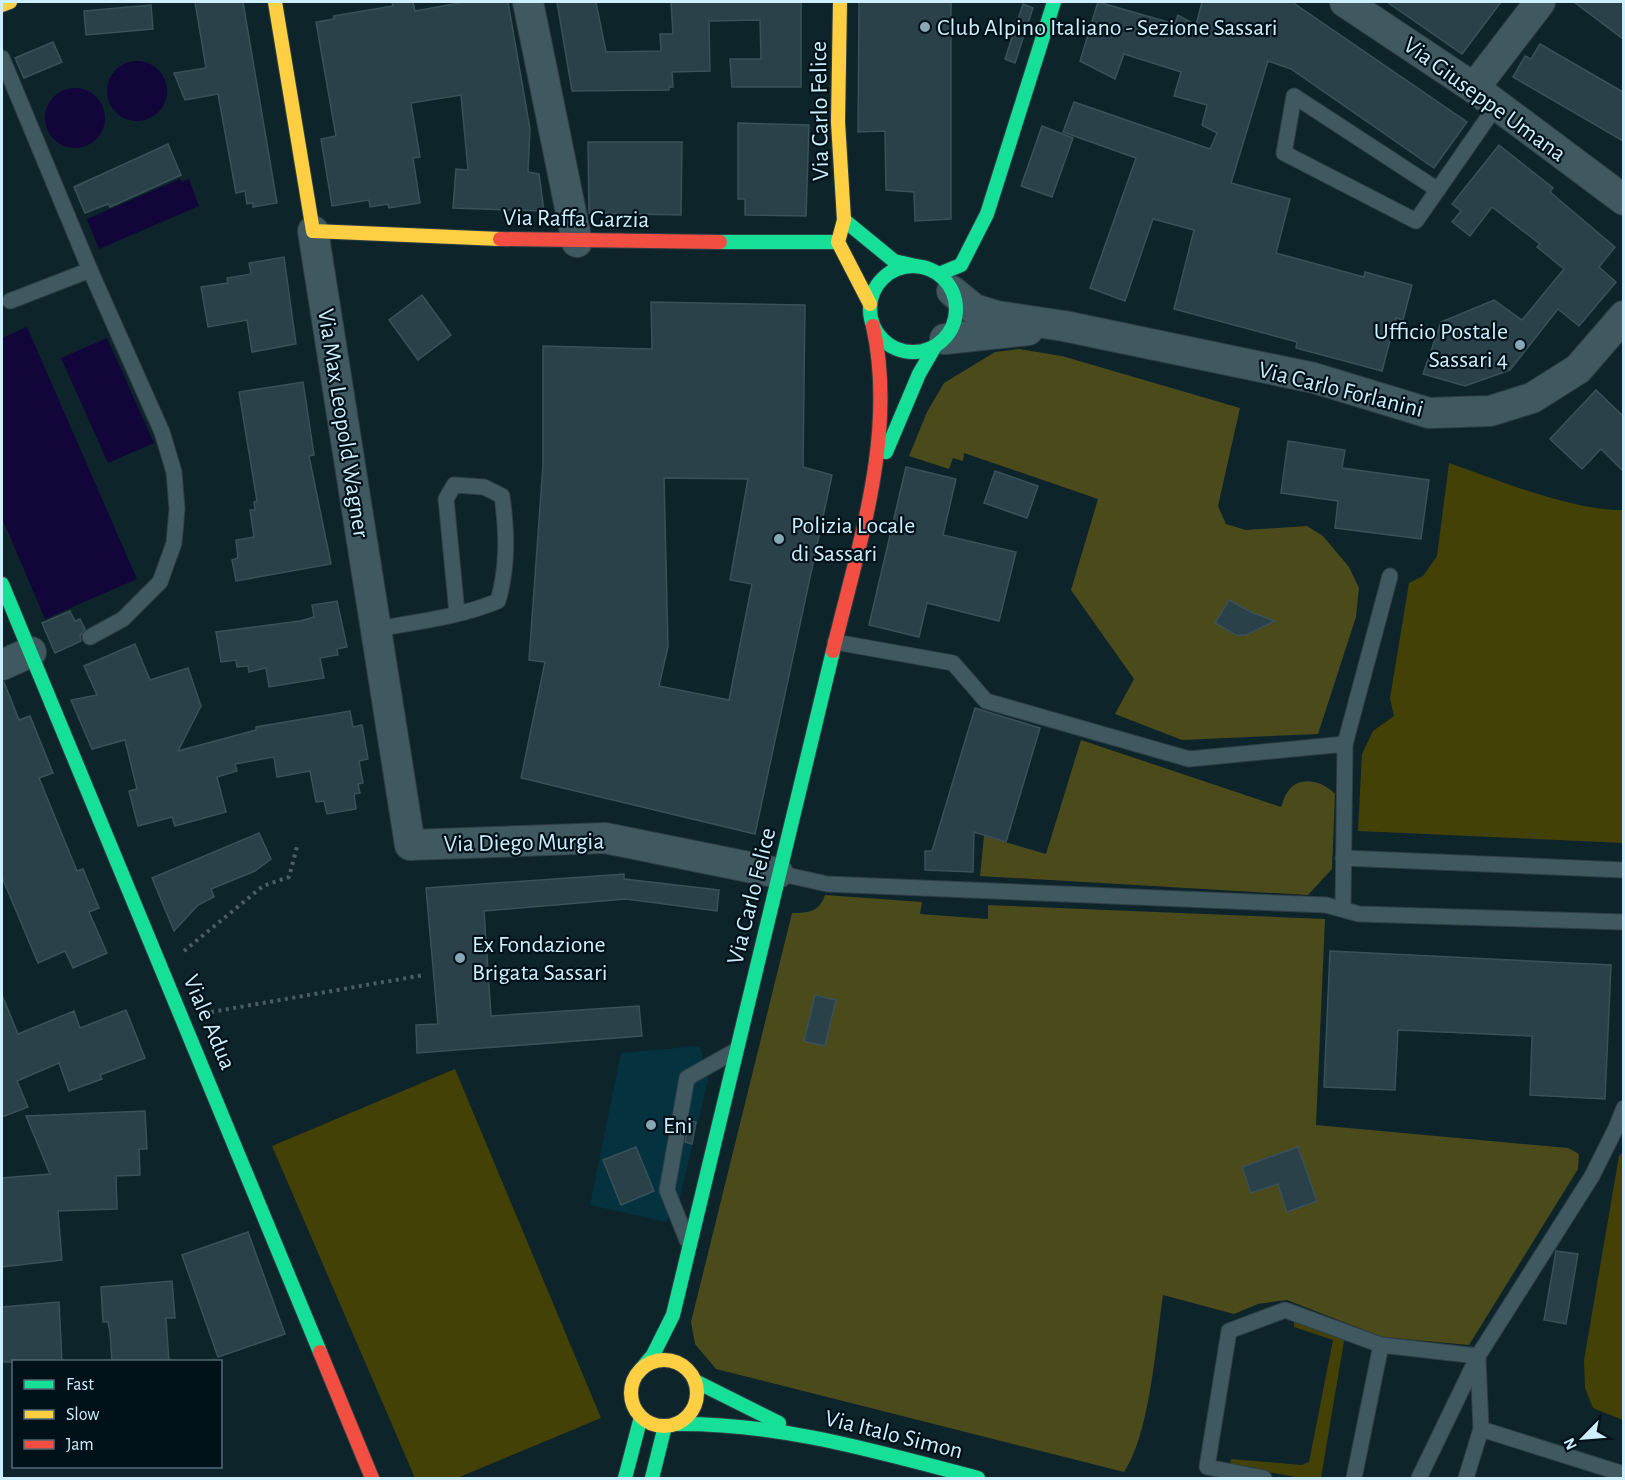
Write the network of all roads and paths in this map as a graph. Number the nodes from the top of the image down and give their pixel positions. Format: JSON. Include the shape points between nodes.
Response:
{"nodes":[{"id":1,"x":10,"y":2,"type":"edge"},
{"id":2,"x":275,"y":2,"type":"edge"},
{"id":3,"x":528,"y":2,"type":"edge"},
{"id":4,"x":840,"y":2,"type":"edge"},
{"id":5,"x":1054,"y":2,"type":"edge"},
{"id":6,"x":1345,"y":2,"type":"edge"},
{"id":7,"x":1540,"y":2,"type":"edge"},
{"id":8,"x":2,"y":5,"type":"edge"},
{"id":9,"x":2,"y":58,"type":"edge"},
{"id":10,"x":1485,"y":97,"type":"junction"},
{"id":11,"x":1438,"y":190,"type":"junction"},
{"id":12,"x":1623,"y":200,"type":"edge"},
{"id":13,"x":844,"y":220,"type":"junction"},
{"id":14,"x":313,"y":231,"type":"junction"},
{"id":15,"x":577,"y":242,"type":"junction"},
{"id":16,"x":838,"y":242,"type":"junction"},
{"id":17,"x":916,"y":266,"type":"junction"},
{"id":18,"x":90,"y":270,"type":"junction"},
{"id":19,"x":946,"y":283,"type":"junction"},
{"id":20,"x":10,"y":302,"type":"dead end"},
{"id":21,"x":870,"y":304,"type":"junction"},
{"id":22,"x":1623,"y":316,"type":"edge"},
{"id":23,"x":873,"y":326,"type":"junction"},
{"id":24,"x":1064,"y":326,"type":"junction"},
{"id":25,"x":939,"y":344,"type":"junction"},
{"id":26,"x":872,"y":487,"type":"junction"},
{"id":27,"x":1390,"y":576,"type":"dead end"},
{"id":28,"x":2,"y":584,"type":"edge"},
{"id":29,"x":457,"y":613,"type":"junction"},
{"id":30,"x":388,"y":627,"type":"junction"},
{"id":31,"x":90,"y":637,"type":"dead end"},
{"id":32,"x":835,"y":642,"type":"junction"},
{"id":33,"x":31,"y":652,"type":"junction"},
{"id":34,"x":2,"y":665,"type":"edge"},
{"id":35,"x":1345,"y":744,"type":"junction"},
{"id":36,"x":298,"y":843,"type":"dead end"},
{"id":37,"x":410,"y":845,"type":"joint"},
{"id":38,"x":1343,"y":858,"type":"junction"},
{"id":39,"x":1623,"y":870,"type":"edge"},
{"id":40,"x":778,"y":873,"type":"junction"},
{"id":41,"x":1343,"y":909,"type":"junction"},
{"id":42,"x":1623,"y":922,"type":"edge"},
{"id":43,"x":163,"y":968,"type":"junction"},
{"id":44,"x":424,"y":975,"type":"dead end"},
{"id":45,"x":183,"y":1016,"type":"junction"},
{"id":46,"x":738,"y":1050,"type":"junction"},
{"id":47,"x":1623,"y":1108,"type":"edge"},
{"id":48,"x":1620,"y":1131,"type":"edge"},
{"id":49,"x":690,"y":1247,"type":"junction"},
{"id":50,"x":673,"y":1315,"type":"junction"},
{"id":51,"x":1381,"y":1344,"type":"junction"},
{"id":52,"x":1478,"y":1356,"type":"junction"},
{"id":53,"x":681,"y":1365,"type":"junction"},
{"id":54,"x":638,"y":1373,"type":"junction"},
{"id":55,"x":694,"y":1381,"type":"junction"},
{"id":56,"x":641,"y":1417,"type":"junction"},
{"id":57,"x":671,"y":1425,"type":"junction"},
{"id":58,"x":1481,"y":1430,"type":"junction"},
{"id":59,"x":799,"y":1433,"type":"junction"},
{"id":60,"x":1623,"y":1474,"type":"edge"},
{"id":61,"x":372,"y":1479,"type":"edge"},
{"id":62,"x":626,"y":1479,"type":"edge"},
{"id":63,"x":652,"y":1479,"type":"edge"},
{"id":64,"x":978,"y":1479,"type":"edge"},
{"id":65,"x":1264,"y":1479,"type":"edge"},
{"id":66,"x":1354,"y":1479,"type":"edge"},
{"id":67,"x":1419,"y":1479,"type":"edge"},
{"id":68,"x":1466,"y":1479,"type":"edge"}],
"edges":[{"from":1,"to":8,"type":"main road"},
{"from":2,"to":14,"type":"main road","name":"Via Max Leopold Wagner"},
{"from":3,"to":15,"type":"street"},
{"from":4,"to":13,"type":"main road","name":"Via Carlo Felice","via":[[838,122]]},
{"from":5,"to":19,"type":"main road","via":[[987,214],[961,265]]},
{"from":6,"to":10,"type":"street","name":"Via Giuseppe Umana"},
{"from":7,"to":10,"type":"street"},
{"from":9,"to":18,"type":"lane"},
{"from":10,"to":11,"type":"lane"},
{"from":10,"to":12,"type":"street","name":"Via Giuseppe Umana"},
{"from":11,"to":11,"type":"lane","via":[[1416,221],[1284,153],[1294,96]]},
{"from":13,"to":16,"type":"main road","name":"Via Carlo Felice"},
{"from":13,"to":17,"type":"main road","via":[[894,261]]},
{"from":14,"to":15,"type":"main road","name":"Via Raffa Garzia"},
{"from":14,"to":30,"type":"street","name":"Via Max Leopold Wagner"},
{"from":15,"to":16,"type":"main road","name":"Via Raffa Garzia"},
{"from":16,"to":21,"type":"main road"},
{"from":17,"to":19,"type":"main road"},
{"from":17,"to":21,"type":"main road","via":[[891,272],[873,291]]},
{"from":18,"to":20,"type":"lane"},
{"from":18,"to":31,"type":"lane","via":[[162,432],[174,472],[177,509],[174,543],[160,582],[123,619]]},
{"from":19,"to":24,"type":"street","name":"Via Carlo Forlanini","via":[[974,309]]},
{"from":19,"to":25,"type":"main road","via":[[956,316],[952,329]]},
{"from":21,"to":23,"type":"main road"},
{"from":22,"to":24,"type":"street","name":"Via Carlo Forlanini","via":[[1578,369],[1532,398],[1490,411],[1429,413],[1314,378]]},
{"from":23,"to":25,"type":"main road","via":[[894,349],[914,353]]},
{"from":23,"to":26,"type":"main road","name":"Via Carlo Felice","via":[[882,374]]},
{"from":24,"to":25,"type":"street","name":"Via Carlo Forlanini"},
{"from":25,"to":26,"type":"main road","name":"Via Carlo Felice","via":[[919,374]]},
{"from":26,"to":32,"type":"main road","name":"Via Carlo Felice"},
{"from":27,"to":35,"type":"lane"},
{"from":28,"to":33,"type":"main road","name":"Viale Adua"},
{"from":29,"to":29,"type":"lane","via":[[498,602],[505,577],[502,496],[484,487],[454,485],[446,499]]},
{"from":29,"to":30,"type":"lane"},
{"from":30,"to":37,"type":"street","name":"Via Max Leopold Wagner"},
{"from":32,"to":35,"type":"lane","via":[[953,663],[986,701],[1189,759]]},
{"from":32,"to":40,"type":"main road","name":"Via Carlo Felice"},
{"from":33,"to":34,"type":"street"},
{"from":33,"to":43,"type":"main road","name":"Viale Adua"},
{"from":35,"to":38,"type":"lane"},
{"from":36,"to":43,"type":"path","via":[[289,877],[262,886]]},
{"from":37,"to":40,"type":"street","name":"Via Diego Murgia","via":[[605,838]]},
{"from":38,"to":39,"type":"lane"},
{"from":38,"to":41,"type":"lane"},
{"from":40,"to":41,"type":"lane","via":[[827,884],[1326,905]]},
{"from":40,"to":46,"type":"main road","name":"Via Carlo Felice"},
{"from":41,"to":42,"type":"lane","via":[[1359,914]]},
{"from":43,"to":45,"type":"main road","name":"Viale Adua"},
{"from":44,"to":45,"type":"path"},
{"from":45,"to":61,"type":"main road","name":"Viale Adua"},
{"from":46,"to":49,"type":"main road","name":"Via Carlo Felice"},
{"from":46,"to":49,"type":"lane","via":[[687,1078],[667,1190]]},
{"from":47,"to":48,"type":"lane"},
{"from":48,"to":52,"type":"lane"},
{"from":49,"to":50,"type":"main road","name":"Via Carlo Felice"},
{"from":50,"to":53,"type":"main road","name":"Via Carlo Felice"},
{"from":50,"to":54,"type":"main road","name":"Via Carlo Felice","via":[[653,1355]]},
{"from":51,"to":52,"type":"lane"},
{"from":51,"to":65,"type":"lane","via":[[1285,1310],[1229,1331],[1207,1467]]},
{"from":51,"to":66,"type":"lane"},
{"from":52,"to":58,"type":"lane"},
{"from":52,"to":67,"type":"lane"},
{"from":53,"to":54,"type":"main road","via":[[654,1362]]},
{"from":53,"to":55,"type":"main road"},
{"from":54,"to":56,"type":"main road","via":[[632,1400]]},
{"from":55,"to":57,"type":"main road","via":[[697,1391],[692,1411]]},
{"from":55,"to":59,"type":"main road","name":"Via Italo Simon"},
{"from":56,"to":57,"type":"main road","via":[[648,1422]]},
{"from":56,"to":62,"type":"main road"},
{"from":57,"to":59,"type":"main road","name":"Via Italo Simon","via":[[705,1422]]},
{"from":57,"to":63,"type":"main road"},
{"from":58,"to":60,"type":"lane"},
{"from":58,"to":68,"type":"lane"},
{"from":59,"to":64,"type":"main road","name":"Via Italo Simon"}]}
